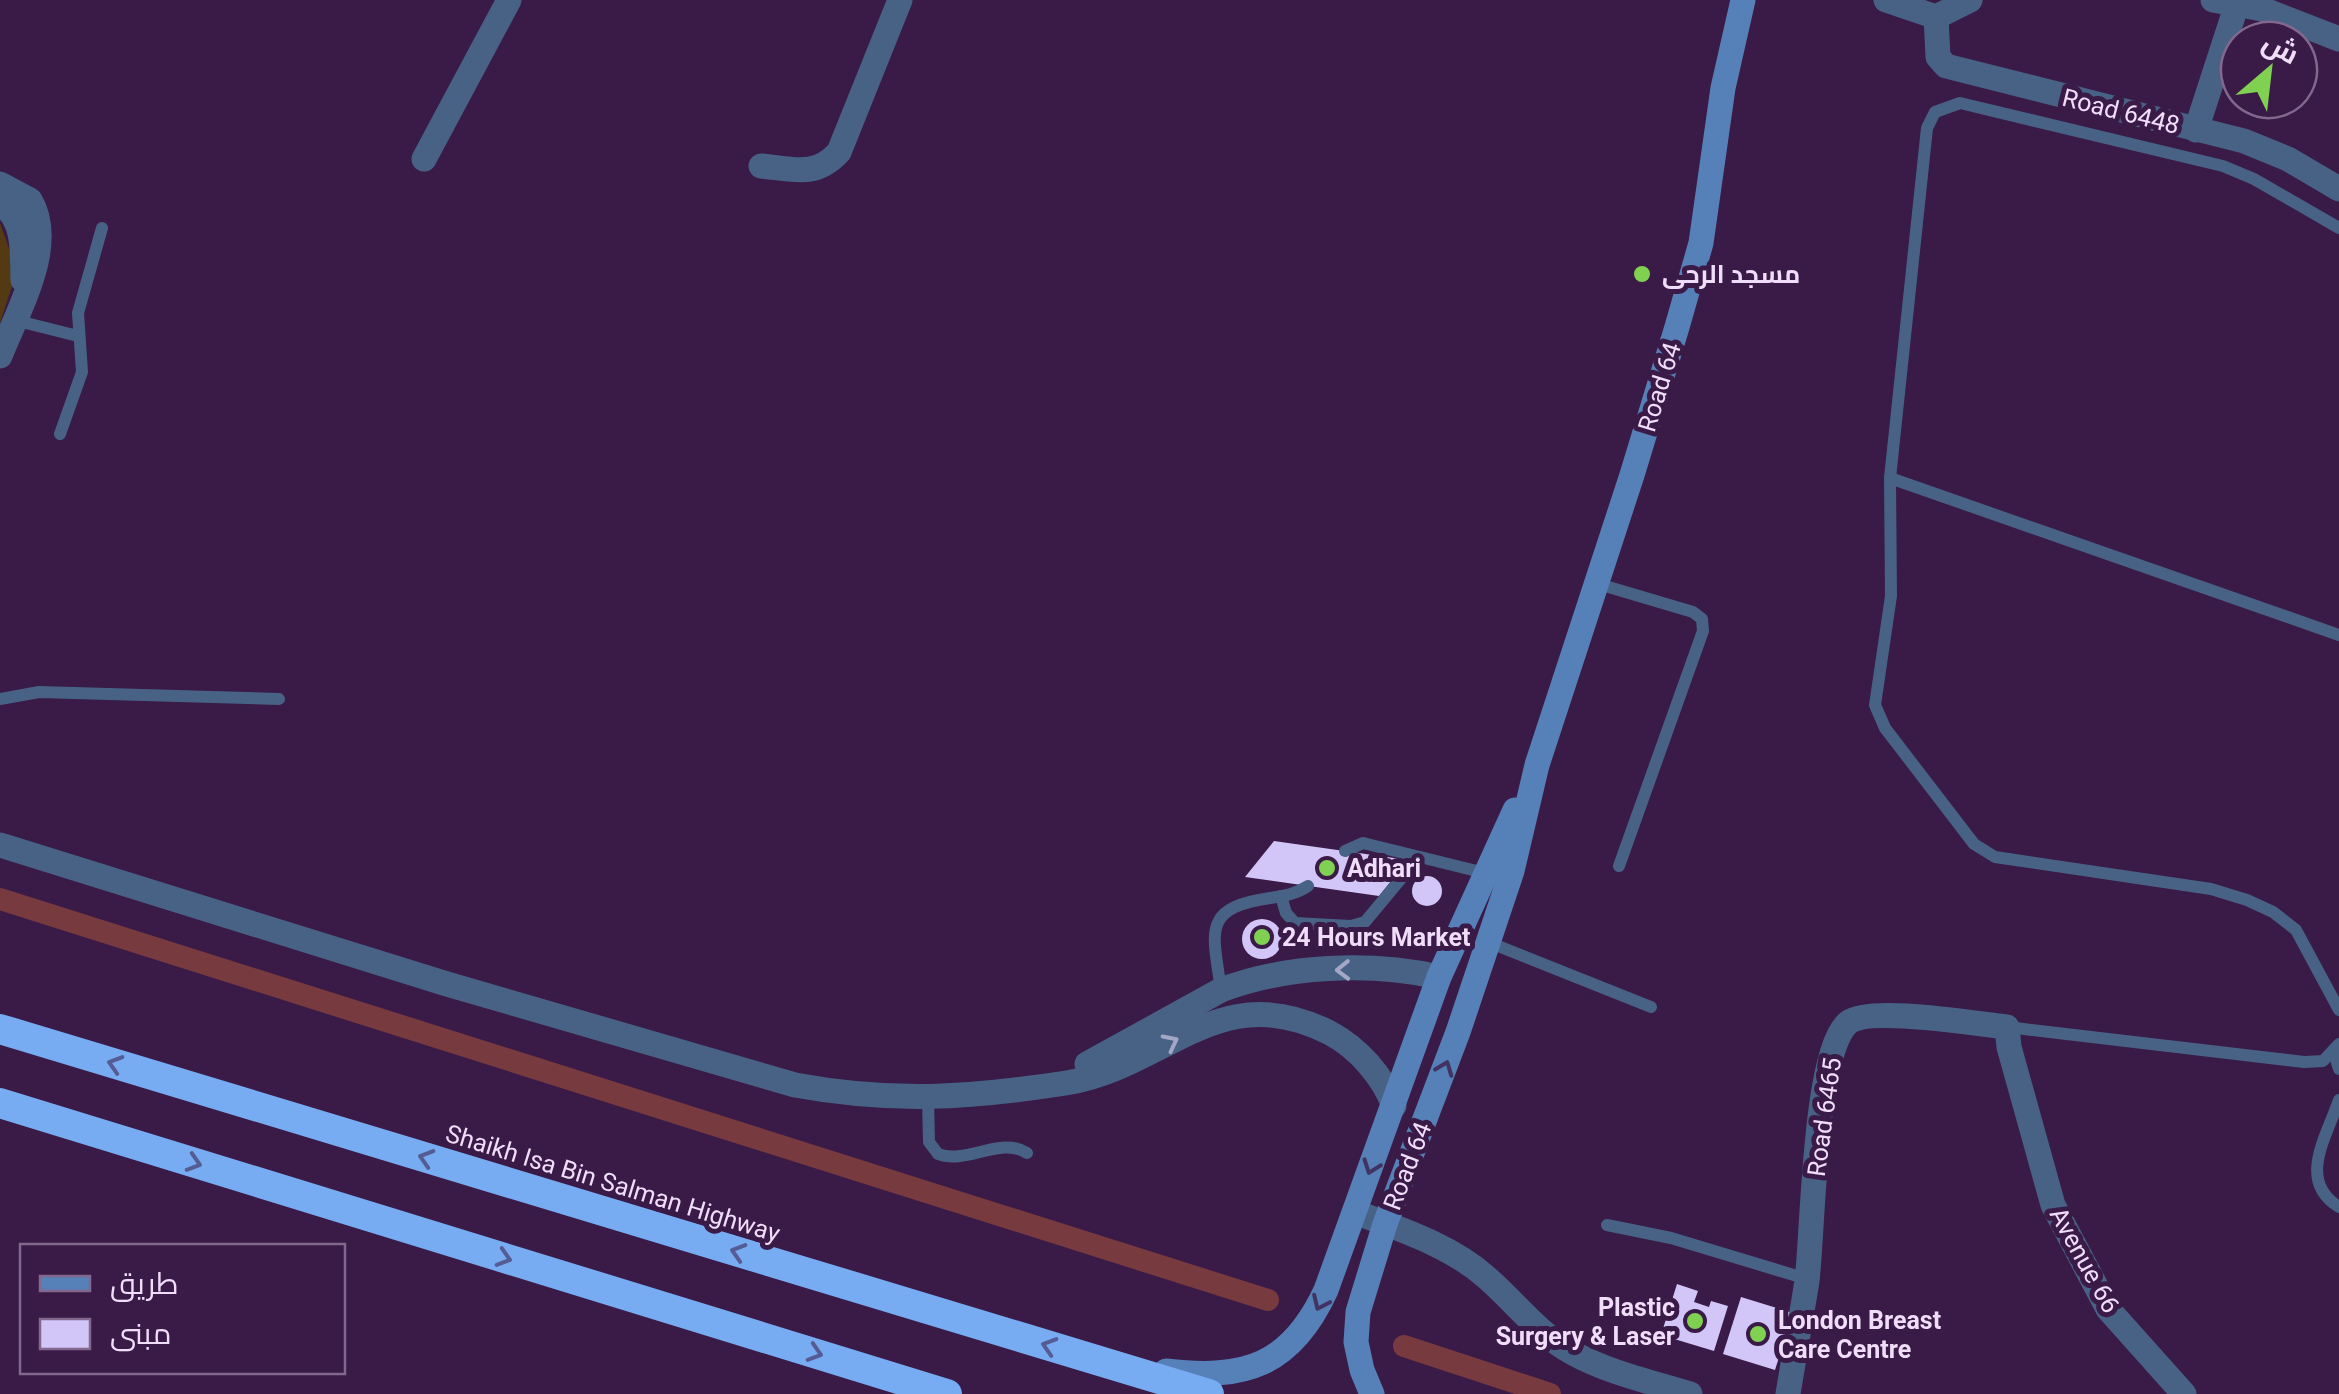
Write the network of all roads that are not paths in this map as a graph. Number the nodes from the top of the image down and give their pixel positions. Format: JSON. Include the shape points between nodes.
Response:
{"nodes":[{"id":1,"x":510,"y":0,"type":"edge"},
{"id":2,"x":900,"y":0,"type":"edge"},
{"id":3,"x":1743,"y":0,"type":"edge"},
{"id":4,"x":1886,"y":0,"type":"edge"},
{"id":5,"x":1970,"y":0,"type":"edge"},
{"id":6,"x":2225,"y":2,"type":"edge"},
{"id":7,"x":2294,"y":10,"type":"edge"},
{"id":8,"x":1936,"y":17,"type":"junction"},
{"id":9,"x":2339,"y":38,"type":"edge"},
{"id":10,"x":2196,"y":130,"type":"junction"},
{"id":11,"x":424,"y":158,"type":"dead end"},
{"id":12,"x":762,"y":166,"type":"dead end"},
{"id":13,"x":0,"y":184,"type":"edge"},
{"id":14,"x":2339,"y":189,"type":"edge"},
{"id":15,"x":0,"y":203,"type":"edge"},
{"id":16,"x":102,"y":228,"type":"dead end"},
{"id":17,"x":2339,"y":228,"type":"edge"},
{"id":18,"x":23,"y":295,"type":"junction"},
{"id":19,"x":14,"y":320,"type":"junction"},
{"id":20,"x":78,"y":336,"type":"junction"},
{"id":21,"x":0,"y":356,"type":"edge"},
{"id":22,"x":60,"y":434,"type":"dead end"},
{"id":23,"x":1890,"y":478,"type":"junction"},
{"id":24,"x":1595,"y":584,"type":"junction"},
{"id":25,"x":2339,"y":635,"type":"edge"},
{"id":26,"x":0,"y":699,"type":"edge"},
{"id":27,"x":279,"y":699,"type":"dead end"},
{"id":28,"x":1536,"y":764,"type":"junction"},
{"id":29,"x":0,"y":846,"type":"edge"},
{"id":30,"x":1345,"y":851,"type":"dead end"},
{"id":31,"x":1419,"y":857,"type":"junction"},
{"id":32,"x":1619,"y":866,"type":"dead end"},
{"id":33,"x":1485,"y":873,"type":"junction"},
{"id":34,"x":1308,"y":886,"type":"dead end"},
{"id":35,"x":1280,"y":896,"type":"junction"},
{"id":36,"x":1488,"y":942,"type":"junction"},
{"id":37,"x":1440,"y":976,"type":"junction"},
{"id":38,"x":1474,"y":986,"type":"junction"},
{"id":39,"x":1220,"y":990,"type":"junction"},
{"id":40,"x":1651,"y":1007,"type":"dead end"},
{"id":41,"x":2339,"y":1010,"type":"edge"},
{"id":42,"x":1225,"y":1018,"type":"junction"},
{"id":43,"x":0,"y":1030,"type":"edge"},
{"id":44,"x":2008,"y":1037,"type":"junction"},
{"id":45,"x":2337,"y":1049,"type":"edge"},
{"id":46,"x":2339,"y":1069,"type":"edge"},
{"id":47,"x":1047,"y":1085,"type":"junction"},
{"id":48,"x":928,"y":1099,"type":"junction"},
{"id":49,"x":2339,"y":1100,"type":"edge"},
{"id":50,"x":0,"y":1103,"type":"edge"},
{"id":51,"x":1394,"y":1106,"type":"junction"},
{"id":52,"x":1027,"y":1153,"type":"dead end"},
{"id":53,"x":2339,"y":1207,"type":"edge"},
{"id":54,"x":1354,"y":1212,"type":"junction"},
{"id":55,"x":1384,"y":1224,"type":"junction"},
{"id":56,"x":1607,"y":1225,"type":"dead end"},
{"id":57,"x":1807,"y":1279,"type":"junction"},
{"id":58,"x":1106,"y":1363,"type":"junction"},
{"id":59,"x":947,"y":1394,"type":"edge"},
{"id":60,"x":1209,"y":1394,"type":"edge"},
{"id":61,"x":1372,"y":1394,"type":"edge"},
{"id":62,"x":1690,"y":1394,"type":"edge"},
{"id":63,"x":1788,"y":1394,"type":"edge"},
{"id":64,"x":2184,"y":1394,"type":"edge"}],
"edges":[{"from":1,"to":11,"type":"street"},
{"from":2,"to":12,"type":"street","via":[[839,152],[824,167]]},
{"from":3,"to":24,"type":"street","name":"Road 64","via":[[1701,243]]},
{"from":4,"to":8,"type":"street"},
{"from":5,"to":8,"type":"street"},
{"from":6,"to":7,"type":"street"},
{"from":6,"to":10,"type":"street"},
{"from":7,"to":9,"type":"street"},
{"from":8,"to":10,"type":"street","name":"Road 6448","via":[[1938,57],[1946,66]]},
{"from":10,"to":14,"type":"street","name":"Road 6448","via":[[2266,149]]},
{"from":13,"to":18,"type":"street","via":[[30,200],[41,228],[41,250]]},
{"from":15,"to":18,"type":"street","via":[[23,242]]},
{"from":16,"to":20,"type":"lane"},
{"from":17,"to":23,"type":"lane","via":[[2223,166],[1960,103],[1935,112],[1927,128]]},
{"from":18,"to":19,"type":"street"},
{"from":19,"to":20,"type":"lane"},
{"from":19,"to":21,"type":"street"},
{"from":20,"to":22,"type":"lane","via":[[82,372]]},
{"from":23,"to":25,"type":"lane"},
{"from":23,"to":41,"type":"lane","via":[[1891,596],[1875,705],[1884,728],[1974,844],[1995,857],[2247,900],[2296,930]]},
{"from":24,"to":28,"type":"street","name":"Road 64"},
{"from":24,"to":32,"type":"lane","via":[[1702,620]]},
{"from":26,"to":27,"type":"lane","via":[[38,692]]},
{"from":28,"to":33,"type":"street","name":"Road 64"},
{"from":28,"to":36,"type":"street","name":"Road 64"},
{"from":29,"to":48,"type":"street","via":[[795,1086]]},
{"from":30,"to":31,"type":"lane","via":[[1362,843]]},
{"from":31,"to":33,"type":"lane"},
{"from":31,"to":35,"type":"lane","via":[[1371,918],[1358,925],[1294,924]]},
{"from":33,"to":37,"type":"street","name":"Road 64"},
{"from":34,"to":35,"type":"lane"},
{"from":35,"to":39,"type":"lane","via":[[1240,902],[1221,916],[1214,939]]},
{"from":36,"to":38,"type":"street","name":"Road 64"},
{"from":36,"to":40,"type":"lane"},
{"from":37,"to":38,"type":"street"},
{"from":37,"to":39,"type":"street","one_way":true,"via":[[1316,970]]},
{"from":37,"to":51,"type":"street","name":"Road 64"},
{"from":55,"to":38,"type":"street","name":"Road 64","one_way":true},
{"from":39,"to":42,"type":"street"},
{"from":39,"to":47,"type":"street"},
{"from":47,"to":42,"type":"street","one_way":true,"via":[[1092,1076]]},
{"from":42,"to":51,"type":"street","via":[[1287,1018],[1335,1036],[1375,1072]]},
{"from":58,"to":43,"type":"highway","name":"Shaikh Isa Bin Salman Highway","one_way":true},
{"from":44,"to":45,"type":"lane","via":[[2304,1062],[2323,1061]]},
{"from":44,"to":57,"type":"street","name":"Road 6465","via":[[1877,1014],[1848,1022],[1830,1055]]},
{"from":44,"to":64,"type":"street","name":"Avenue 66","via":[[2052,1204],[2108,1310]]},
{"from":45,"to":46,"type":"lane"},
{"from":47,"to":48,"type":"street"},
{"from":48,"to":52,"type":"lane","via":[[928,1142],[938,1154],[952,1158],[1016,1147]]},
{"from":49,"to":53,"type":"lane","via":[[2316,1168],[2323,1196]]},
{"from":50,"to":59,"type":"highway","one_way":true},
{"from":51,"to":54,"type":"street","name":"Road 64","one_way":true},
{"from":54,"to":55,"type":"street"},
{"from":54,"to":58,"type":"street","name":"Road 64","one_way":true,"via":[[1313,1318],[1268,1360],[1209,1376]]},
{"from":55,"to":61,"type":"street","name":"Road 64","via":[[1358,1312],[1356,1342]]},
{"from":55,"to":62,"type":"street","via":[[1475,1269],[1573,1353]]},
{"from":56,"to":57,"type":"lane"},
{"from":57,"to":63,"type":"street","name":"Road 6465"},
{"from":58,"to":60,"type":"highway","name":"Shaikh Isa Bin Salman Highway"}]}
